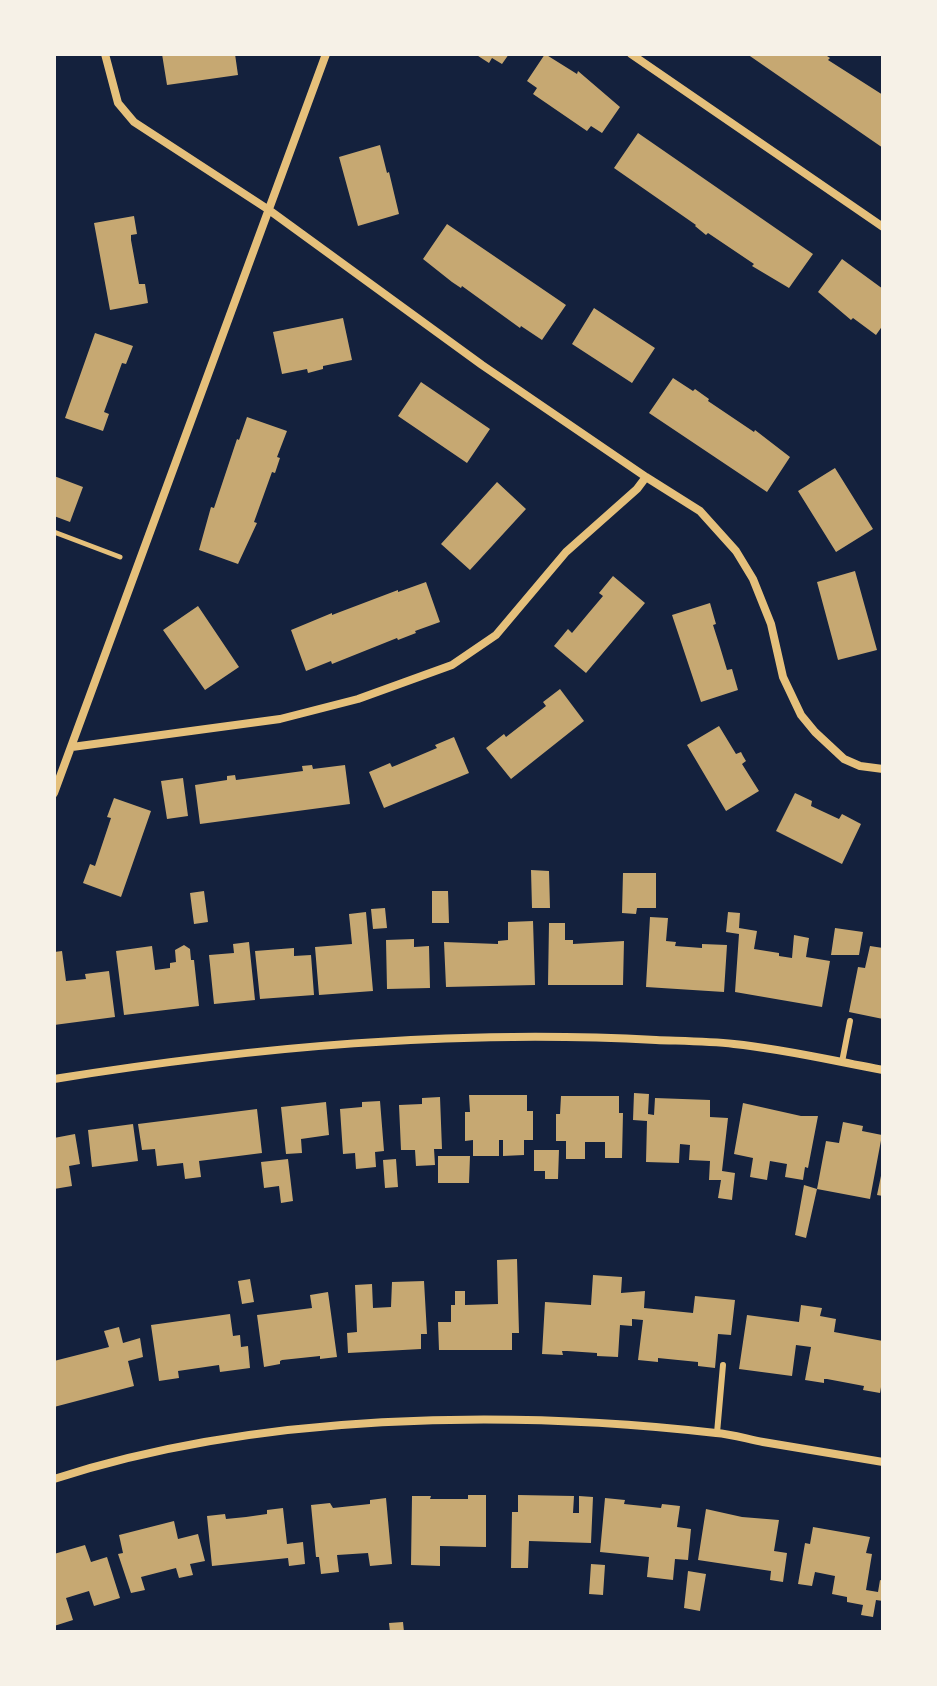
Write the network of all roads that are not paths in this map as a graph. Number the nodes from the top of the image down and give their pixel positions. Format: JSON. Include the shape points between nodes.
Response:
{"nodes":[{"id":1,"x":105,"y":54,"type":"edge"},
{"id":2,"x":326,"y":54,"type":"edge"},
{"id":3,"x":631,"y":54,"type":"edge"},
{"id":4,"x":269,"y":210,"type":"junction"},
{"id":5,"x":883,"y":227,"type":"edge"},
{"id":6,"x":646,"y":477,"type":"junction"},
{"id":7,"x":72,"y":747,"type":"junction"},
{"id":8,"x":883,"y":769,"type":"edge"},
{"id":9,"x":54,"y":793,"type":"edge"},
{"id":10,"x":850,"y":1021,"type":"dead end"},
{"id":11,"x":842,"y":1062,"type":"junction"},
{"id":12,"x":883,"y":1070,"type":"edge"},
{"id":13,"x":54,"y":1079,"type":"edge"},
{"id":14,"x":723,"y":1365,"type":"dead end"},
{"id":15,"x":717,"y":1433,"type":"junction"},
{"id":16,"x":883,"y":1462,"type":"edge"},
{"id":17,"x":54,"y":1479,"type":"edge"}],
"edges":[{"from":1,"to":4,"type":"street","via":[[111,84],[126,115]]},
{"from":2,"to":4,"type":"street"},
{"from":3,"to":5,"type":"street"},
{"from":4,"to":6,"type":"street"},
{"from":4,"to":7,"type":"street"},
{"from":6,"to":7,"type":"street","via":[[550,569],[496,635],[452,665],[358,699],[280,719]]},
{"from":6,"to":8,"type":"street","via":[[700,511],[736,551],[764,604],[791,698],[815,732],[844,759]]},
{"from":7,"to":9,"type":"street"},
{"from":10,"to":11,"type":"lane"},
{"from":11,"to":12,"type":"street"},
{"from":11,"to":13,"type":"street","via":[[704,1041],[472,1037],[280,1049]]},
{"from":14,"to":15,"type":"lane"},
{"from":15,"to":16,"type":"street"},
{"from":15,"to":17,"type":"street","via":[[578,1423],[381,1423],[199,1442]]}]}
